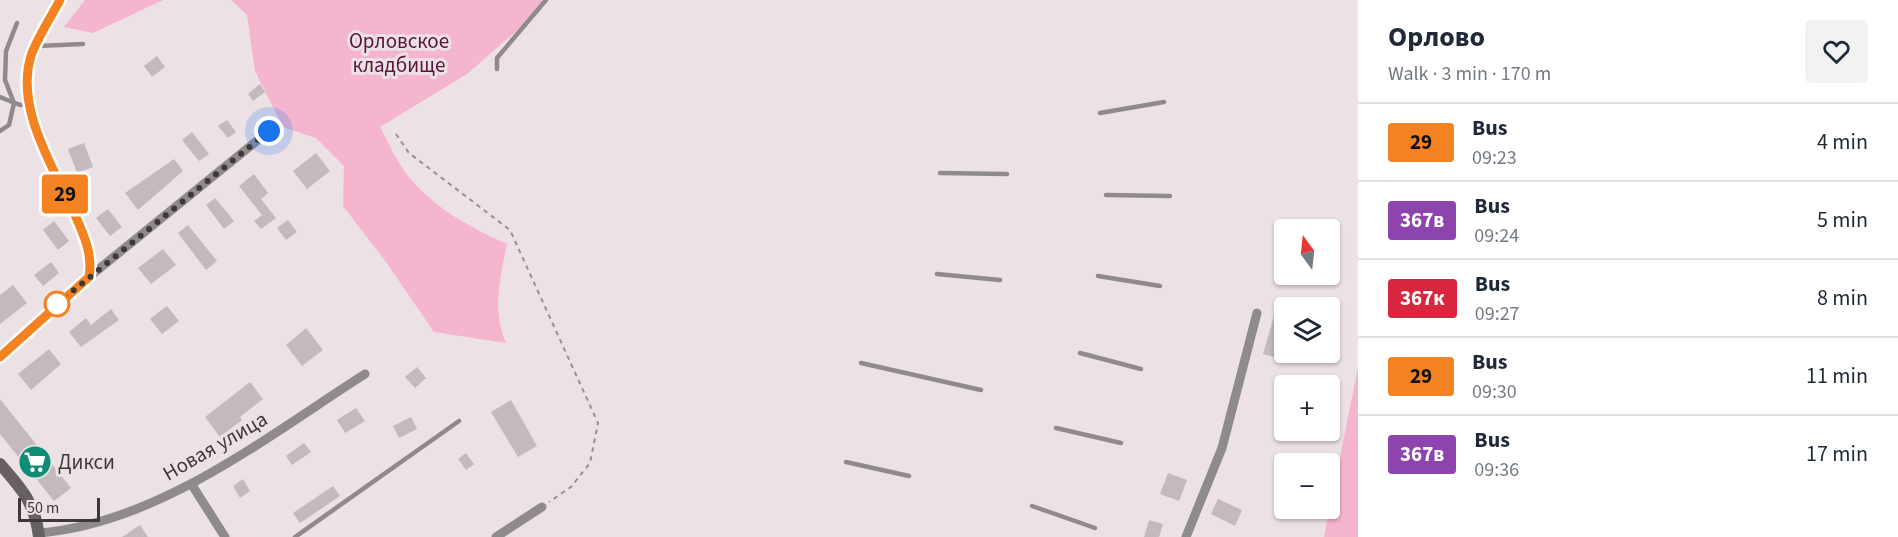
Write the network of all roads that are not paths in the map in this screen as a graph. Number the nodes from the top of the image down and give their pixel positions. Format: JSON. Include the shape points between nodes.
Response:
{"nodes":[{"id":1,"x":60,"y":0,"type":"edge"},
{"id":2,"x":546,"y":0,"type":"edge"},
{"id":3,"x":17,"y":23,"type":"dead end"},
{"id":4,"x":82,"y":44,"type":"dead end"},
{"id":5,"x":36,"y":46,"type":"junction"},
{"id":6,"x":497,"y":69,"type":"dead end"},
{"id":7,"x":0,"y":97,"type":"edge"},
{"id":8,"x":1164,"y":102,"type":"dead end"},
{"id":9,"x":14,"y":103,"type":"junction"},
{"id":10,"x":30,"y":104,"type":"junction"},
{"id":11,"x":1100,"y":113,"type":"dead end"},
{"id":12,"x":0,"y":131,"type":"edge"},
{"id":13,"x":269,"y":131,"type":"dead end"},
{"id":14,"x":940,"y":173,"type":"dead end"},
{"id":15,"x":1007,"y":174,"type":"dead end"},
{"id":16,"x":1106,"y":195,"type":"dead end"},
{"id":17,"x":1170,"y":196,"type":"dead end"},
{"id":18,"x":937,"y":274,"type":"dead end"},
{"id":19,"x":1098,"y":276,"type":"dead end"},
{"id":20,"x":89,"y":277,"type":"junction"},
{"id":21,"x":1000,"y":280,"type":"dead end"},
{"id":22,"x":1160,"y":286,"type":"dead end"},
{"id":23,"x":1257,"y":313,"type":"dead end"},
{"id":24,"x":1080,"y":353,"type":"dead end"},
{"id":25,"x":0,"y":357,"type":"edge"},
{"id":26,"x":861,"y":363,"type":"dead end"},
{"id":27,"x":1140,"y":369,"type":"dead end"},
{"id":28,"x":365,"y":374,"type":"dead end"},
{"id":29,"x":981,"y":390,"type":"dead end"},
{"id":30,"x":459,"y":421,"type":"dead end"},
{"id":31,"x":1056,"y":428,"type":"dead end"},
{"id":32,"x":1121,"y":443,"type":"dead end"},
{"id":33,"x":846,"y":462,"type":"dead end"},
{"id":34,"x":0,"y":464,"type":"edge"},
{"id":35,"x":909,"y":476,"type":"dead end"},
{"id":36,"x":192,"y":485,"type":"junction"},
{"id":37,"x":1032,"y":506,"type":"dead end"},
{"id":38,"x":542,"y":507,"type":"road end"},
{"id":39,"x":1095,"y":528,"type":"dead end"},
{"id":40,"x":39,"y":535,"type":"edge"},
{"id":41,"x":225,"y":537,"type":"edge"},
{"id":42,"x":295,"y":537,"type":"edge"},
{"id":43,"x":496,"y":537,"type":"edge"},
{"id":44,"x":1186,"y":537,"type":"edge"}],
"edges":[{"from":1,"to":5,"type":"main road"},
{"from":2,"to":6,"type":"lane","via":[[497,58]]},
{"from":3,"to":9,"type":"lane","via":[[6,51],[5,80]]},
{"from":4,"to":5,"type":"lane"},
{"from":5,"to":10,"type":"main road","via":[[28,69]]},
{"from":7,"to":9,"type":"lane"},
{"from":8,"to":11,"type":"lane"},
{"from":9,"to":10,"type":"lane"},
{"from":9,"to":12,"type":"lane","via":[[9,126]]},
{"from":10,"to":20,"type":"main road","via":[[35,127],[89,254]]},
{"from":13,"to":20,"type":"street"},
{"from":14,"to":15,"type":"lane"},
{"from":16,"to":17,"type":"lane"},
{"from":18,"to":21,"type":"lane"},
{"from":19,"to":22,"type":"lane"},
{"from":20,"to":25,"type":"main road"},
{"from":23,"to":44,"type":"street","via":[[1222,448]]},
{"from":24,"to":27,"type":"lane"},
{"from":26,"to":29,"type":"lane"},
{"from":28,"to":36,"type":"street","name":"Новая улица"},
{"from":30,"to":42,"type":"lane"},
{"from":31,"to":32,"type":"lane"},
{"from":33,"to":35,"type":"lane"},
{"from":34,"to":40,"type":"main road","via":[[27,495]]},
{"from":36,"to":40,"type":"street","name":"Новая улица","via":[[74,530]]},
{"from":36,"to":41,"type":"street"},
{"from":37,"to":39,"type":"lane"},
{"from":38,"to":43,"type":"street"}]}
